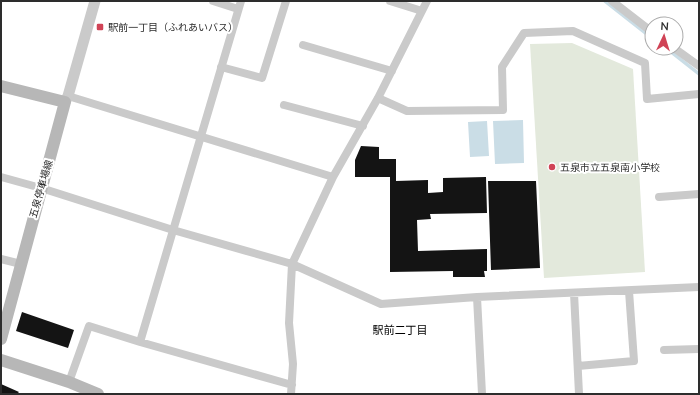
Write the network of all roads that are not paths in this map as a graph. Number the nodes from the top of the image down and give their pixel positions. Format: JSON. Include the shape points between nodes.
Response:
{"nodes":[{"id":1,"x":95,"y":1,"type":"edge"},
{"id":2,"x":213,"y":1,"type":"edge"},
{"id":3,"x":286,"y":1,"type":"edge"},
{"id":4,"x":390,"y":1,"type":"edge"},
{"id":5,"x":427,"y":1,"type":"edge"},
{"id":6,"x":612,"y":1,"type":"edge"},
{"id":7,"x":240,"y":5,"type":"edge"},
{"id":8,"x":422,"y":11,"type":"junction"},
{"id":9,"x":644,"y":26,"type":"edge"},
{"id":10,"x":303,"y":45,"type":"dead end"},
{"id":11,"x":684,"y":55,"type":"edge"},
{"id":12,"x":699,"y":66,"type":"edge"},
{"id":13,"x":221,"y":67,"type":"junction"},
{"id":14,"x":392,"y":71,"type":"junction"},
{"id":15,"x":1,"y":86,"type":"edge"},
{"id":16,"x":699,"y":94,"type":"edge"},
{"id":17,"x":378,"y":98,"type":"junction"},
{"id":18,"x":66,"y":99,"type":"junction"},
{"id":19,"x":284,"y":105,"type":"dead end"},
{"id":20,"x":363,"y":126,"type":"junction"},
{"id":21,"x":200,"y":136,"type":"junction"},
{"id":22,"x":1,"y":177,"type":"edge"},
{"id":23,"x":334,"y":177,"type":"junction"},
{"id":24,"x":41,"y":188,"type":"junction"},
{"id":25,"x":699,"y":194,"type":"edge"},
{"id":26,"x":659,"y":197,"type":"dead end"},
{"id":27,"x":173,"y":230,"type":"junction"},
{"id":28,"x":1,"y":259,"type":"edge"},
{"id":29,"x":21,"y":264,"type":"junction"},
{"id":30,"x":292,"y":264,"type":"junction"},
{"id":31,"x":699,"y":287,"type":"edge"},
{"id":32,"x":629,"y":291,"type":"junction"},
{"id":33,"x":574,"y":293,"type":"junction"},
{"id":34,"x":477,"y":297,"type":"junction"},
{"id":35,"x":1,"y":339,"type":"edge"},
{"id":36,"x":140,"y":342,"type":"junction"},
{"id":37,"x":699,"y":349,"type":"edge"},
{"id":38,"x":664,"y":350,"type":"dead end"},
{"id":39,"x":1,"y":360,"type":"edge"},
{"id":40,"x":578,"y":366,"type":"junction"},
{"id":41,"x":69,"y":382,"type":"junction"},
{"id":42,"x":292,"y":385,"type":"junction"},
{"id":43,"x":98,"y":394,"type":"edge"},
{"id":44,"x":291,"y":394,"type":"edge"},
{"id":45,"x":482,"y":394,"type":"edge"},
{"id":46,"x":579,"y":394,"type":"edge"}],
"edges":[{"from":1,"to":18,"type":"street"},
{"from":2,"to":7,"type":"street"},
{"from":3,"to":13,"type":"street","via":[[262,78]]},
{"from":4,"to":8,"type":"street"},
{"from":5,"to":8,"type":"street"},
{"from":6,"to":9,"type":"street"},
{"from":7,"to":13,"type":"street"},
{"from":8,"to":14,"type":"street"},
{"from":10,"to":14,"type":"street"},
{"from":11,"to":12,"type":"street"},
{"from":13,"to":21,"type":"street"},
{"from":14,"to":17,"type":"street"},
{"from":15,"to":18,"type":"main road"},
{"from":16,"to":17,"type":"street","via":[[647,98],[645,63],[573,31],[524,33],[502,67],[503,110],[408,111]]},
{"from":17,"to":20,"type":"street"},
{"from":18,"to":21,"type":"street"},
{"from":18,"to":24,"type":"main road","name":"五泉停車場線"},
{"from":19,"to":20,"type":"street"},
{"from":20,"to":23,"type":"street"},
{"from":21,"to":23,"type":"street"},
{"from":21,"to":27,"type":"street"},
{"from":22,"to":24,"type":"street"},
{"from":23,"to":30,"type":"street"},
{"from":24,"to":27,"type":"street"},
{"from":24,"to":29,"type":"main road","name":"五泉停車場線"},
{"from":25,"to":26,"type":"street"},
{"from":27,"to":30,"type":"street"},
{"from":27,"to":36,"type":"street"},
{"from":28,"to":29,"type":"street"},
{"from":29,"to":35,"type":"main road","name":"五泉停車場線"},
{"from":30,"to":34,"type":"street","via":[[381,304]]},
{"from":30,"to":42,"type":"street"},
{"from":31,"to":32,"type":"street"},
{"from":32,"to":33,"type":"street"},
{"from":32,"to":40,"type":"street","via":[[634,361]]},
{"from":33,"to":34,"type":"street"},
{"from":33,"to":40,"type":"street"},
{"from":34,"to":45,"type":"street"},
{"from":36,"to":41,"type":"street","via":[[89,326]]},
{"from":36,"to":42,"type":"street"},
{"from":37,"to":38,"type":"street"},
{"from":39,"to":41,"type":"main road"},
{"from":40,"to":46,"type":"street"},
{"from":41,"to":43,"type":"main road"},
{"from":42,"to":44,"type":"street"}]}
